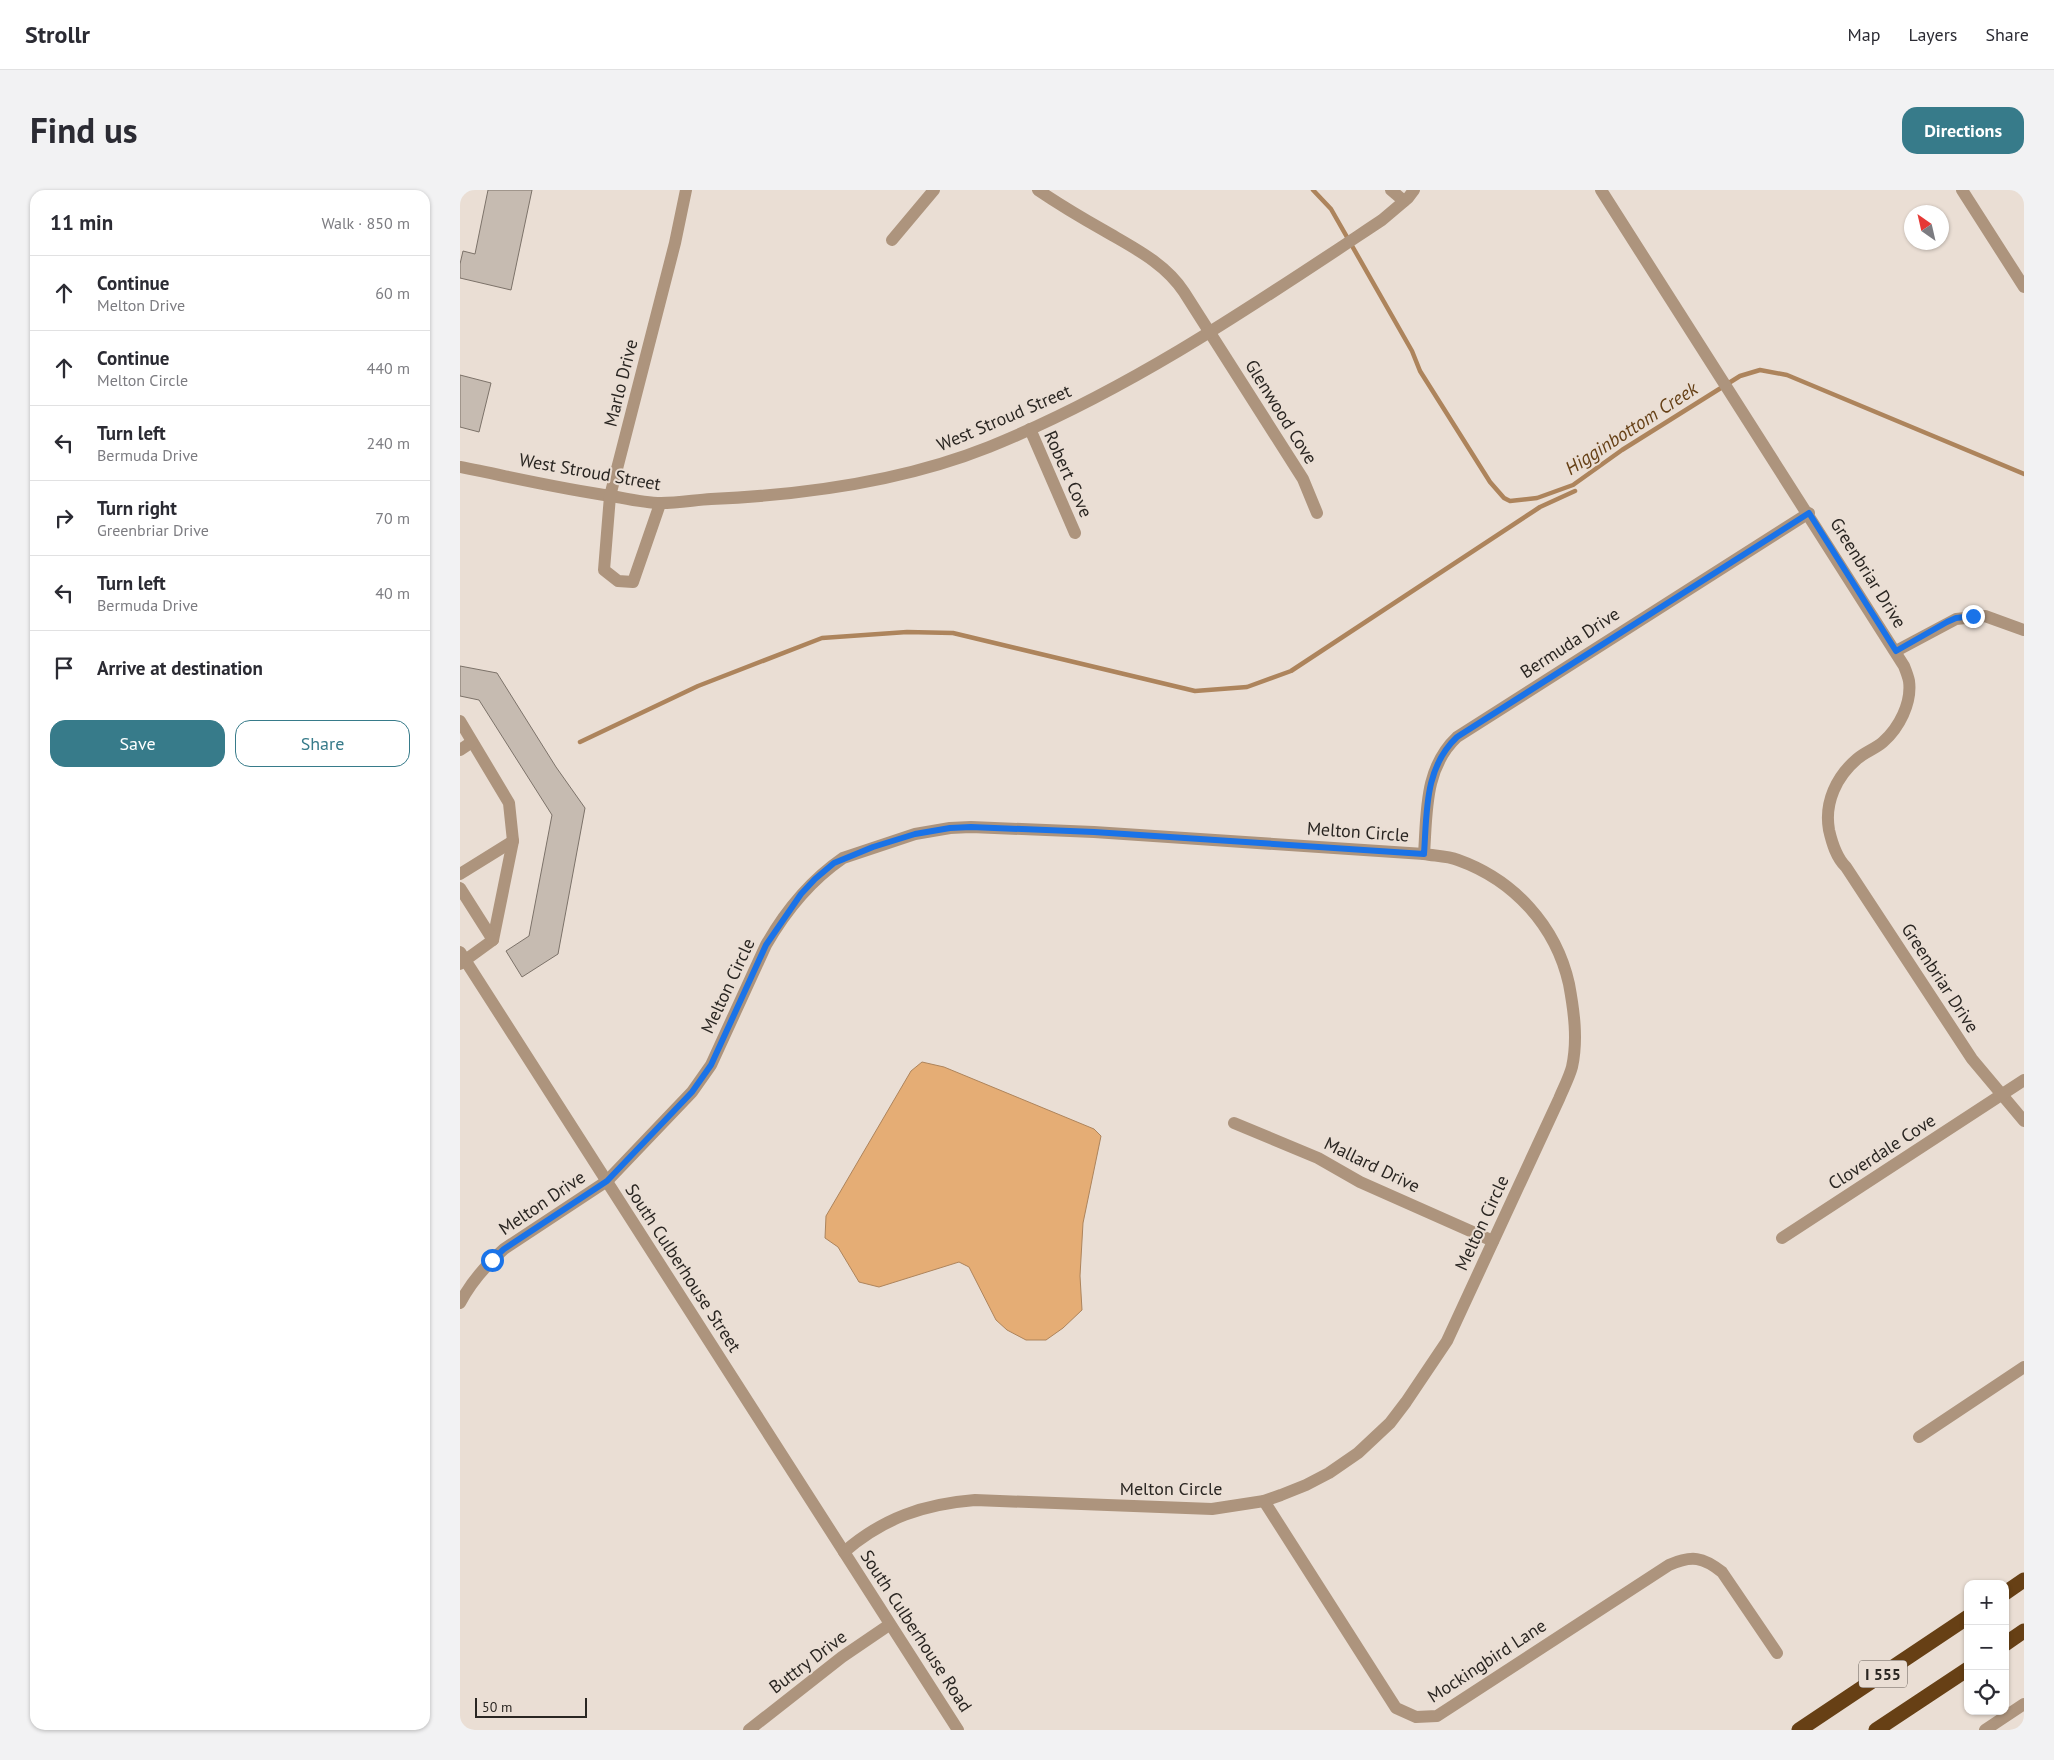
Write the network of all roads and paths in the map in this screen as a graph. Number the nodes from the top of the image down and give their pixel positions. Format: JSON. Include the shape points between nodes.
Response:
{"nodes":[{"id":1,"x":686,"y":190,"type":"edge"},
{"id":2,"x":934,"y":190,"type":"edge"},
{"id":3,"x":1038,"y":190,"type":"edge"},
{"id":4,"x":1391,"y":190,"type":"edge"},
{"id":5,"x":1414,"y":190,"type":"edge"},
{"id":6,"x":1602,"y":190,"type":"edge"},
{"id":7,"x":1962,"y":190,"type":"edge"},
{"id":8,"x":1404,"y":201,"type":"junction"},
{"id":9,"x":892,"y":240,"type":"dead end"},
{"id":10,"x":2024,"y":287,"type":"edge"},
{"id":11,"x":1210,"y":332,"type":"junction"},
{"id":12,"x":1030,"y":430,"type":"junction"},
{"id":13,"x":460,"y":467,"type":"edge"},
{"id":14,"x":610,"y":496,"type":"junction"},
{"id":15,"x":660,"y":504,"type":"junction"},
{"id":16,"x":1317,"y":513,"type":"dead end"},
{"id":17,"x":1809,"y":513,"type":"junction"},
{"id":18,"x":1075,"y":533,"type":"dead end"},
{"id":19,"x":2024,"y":630,"type":"edge"},
{"id":20,"x":1896,"y":651,"type":"junction"},
{"id":21,"x":460,"y":721,"type":"edge"},
{"id":22,"x":472,"y":742,"type":"junction"},
{"id":23,"x":460,"y":750,"type":"edge"},
{"id":24,"x":513,"y":841,"type":"junction"},
{"id":25,"x":1424,"y":854,"type":"junction"},
{"id":26,"x":460,"y":874,"type":"edge"},
{"id":27,"x":460,"y":888,"type":"edge"},
{"id":28,"x":493,"y":940,"type":"junction"},
{"id":29,"x":462,"y":959,"type":"edge"},
{"id":30,"x":2024,"y":1080,"type":"edge"},
{"id":31,"x":2002,"y":1095,"type":"junction"},
{"id":32,"x":2024,"y":1121,"type":"edge"},
{"id":33,"x":1234,"y":1123,"type":"dead end"},
{"id":34,"x":607,"y":1181,"type":"junction"},
{"id":35,"x":1782,"y":1238,"type":"dead end"},
{"id":36,"x":1493,"y":1241,"type":"junction"},
{"id":37,"x":460,"y":1303,"type":"edge"},
{"id":38,"x":2024,"y":1367,"type":"edge"},
{"id":39,"x":1919,"y":1437,"type":"dead end"},
{"id":40,"x":1264,"y":1501,"type":"junction"},
{"id":41,"x":844,"y":1552,"type":"junction"},
{"id":42,"x":2024,"y":1580,"type":"edge"},
{"id":43,"x":2009,"y":1589,"type":"edge"},
{"id":44,"x":1964,"y":1621,"type":"edge"},
{"id":45,"x":890,"y":1625,"type":"junction"},
{"id":46,"x":2024,"y":1631,"type":"edge"},
{"id":47,"x":2009,"y":1641,"type":"edge"},
{"id":48,"x":1777,"y":1653,"type":"dead end"},
{"id":49,"x":1966,"y":1670,"type":"edge"},
{"id":50,"x":2024,"y":1704,"type":"edge"},
{"id":51,"x":1989,"y":1729,"type":"edge"},
{"id":52,"x":749,"y":1730,"type":"edge"},
{"id":53,"x":958,"y":1730,"type":"edge"},
{"id":54,"x":1798,"y":1730,"type":"edge"},
{"id":55,"x":1876,"y":1730,"type":"edge"}],
"edges":[{"from":1,"to":14,"type":"street","name":"Marlo Drive"},
{"from":2,"to":9,"type":"street"},
{"from":3,"to":11,"type":"street","name":"Glenwood Cove","via":[[1157,262],[1180,285]]},
{"from":4,"to":8,"type":"street"},
{"from":5,"to":8,"type":"street","name":"West Stroud Street"},
{"from":6,"to":17,"type":"street","name":"Greenbriar Drive"},
{"from":7,"to":10,"type":"street"},
{"from":8,"to":11,"type":"street","name":"West Stroud Street","via":[[1382,220]]},
{"from":11,"to":12,"type":"street","name":"West Stroud Street","via":[[1138,375]]},
{"from":11,"to":16,"type":"street","name":"Glenwood Cove","via":[[1303,479]]},
{"from":12,"to":15,"type":"street","name":"West Stroud Street","via":[[933,466],[875,480],[750,497]]},
{"from":12,"to":18,"type":"street","name":"Robert Cove"},
{"from":13,"to":14,"type":"street","name":"West Stroud Street"},
{"from":14,"to":15,"type":"street","name":"West Stroud Street"},
{"from":14,"to":15,"type":"street","name":"Marlo Drive","via":[[604,570],[618,581],[633,582]]},
{"from":17,"to":20,"type":"street","name":"Greenbriar Drive"},
{"from":17,"to":25,"type":"street","name":"Bermuda Drive","via":[[1457,737],[1436,764],[1430,781]]},
{"from":19,"to":20,"type":"street","via":[[1985,616],[1956,618]]},
{"from":20,"to":31,"type":"street","name":"Greenbriar Drive","via":[[1909,681],[1904,710],[1893,732],[1844,772],[1831,795],[1829,837],[1840,861],[1972,1059]]},
{"from":21,"to":22,"type":"street"},
{"from":22,"to":23,"type":"street"},
{"from":22,"to":24,"type":"street","via":[[509,803]]},
{"from":24,"to":26,"type":"street"},
{"from":24,"to":28,"type":"street"},
{"from":25,"to":34,"type":"street","name":"Melton Circle","via":[[971,827],[915,834],[843,858],[815,879],[776,927],[711,1065],[692,1092]]},
{"from":25,"to":36,"type":"street","name":"Melton Circle","via":[[1455,859],[1481,869],[1524,901],[1539,917],[1553,941],[1571,992],[1575,1026],[1572,1068]]},
{"from":27,"to":28,"type":"street"},
{"from":28,"to":29,"type":"street"},
{"from":29,"to":34,"type":"street","name":"South Culberhouse Street"},
{"from":30,"to":31,"type":"street","name":"Cloverdale Cove"},
{"from":31,"to":32,"type":"street","name":"Greenbriar Drive"},
{"from":31,"to":35,"type":"street","name":"Cloverdale Cove"},
{"from":33,"to":36,"type":"street","name":"Mallard Drive","via":[[1318,1158],[1360,1182]]},
{"from":34,"to":37,"type":"street","name":"Melton Drive","via":[[504,1249],[480,1272]]},
{"from":34,"to":41,"type":"street","name":"South Culberhouse Street"},
{"from":36,"to":40,"type":"street","name":"Melton Circle","via":[[1447,1341],[1390,1422],[1358,1453],[1329,1473]]},
{"from":38,"to":39,"type":"street"},
{"from":40,"to":41,"type":"street","name":"Melton Circle","via":[[1212,1509],[975,1500],[954,1502],[920,1508],[888,1521]]},
{"from":40,"to":48,"type":"street","name":"Mockingbird Lane","via":[[1396,1708],[1416,1717],[1437,1716],[1682,1559],[1710,1562],[1722,1572]]},
{"from":41,"to":45,"type":"street","name":"South Culberhouse Road"},
{"from":42,"to":43,"type":"highway"},
{"from":44,"to":54,"type":"highway","number":"I 555"},
{"from":45,"to":52,"type":"street","name":"Buttry Drive","via":[[842,1657]]},
{"from":45,"to":53,"type":"street","name":"South Culberhouse Road"},
{"from":46,"to":47,"type":"highway"},
{"from":49,"to":55,"type":"highway","number":"I 555"},
{"from":50,"to":51,"type":"street"}]}
